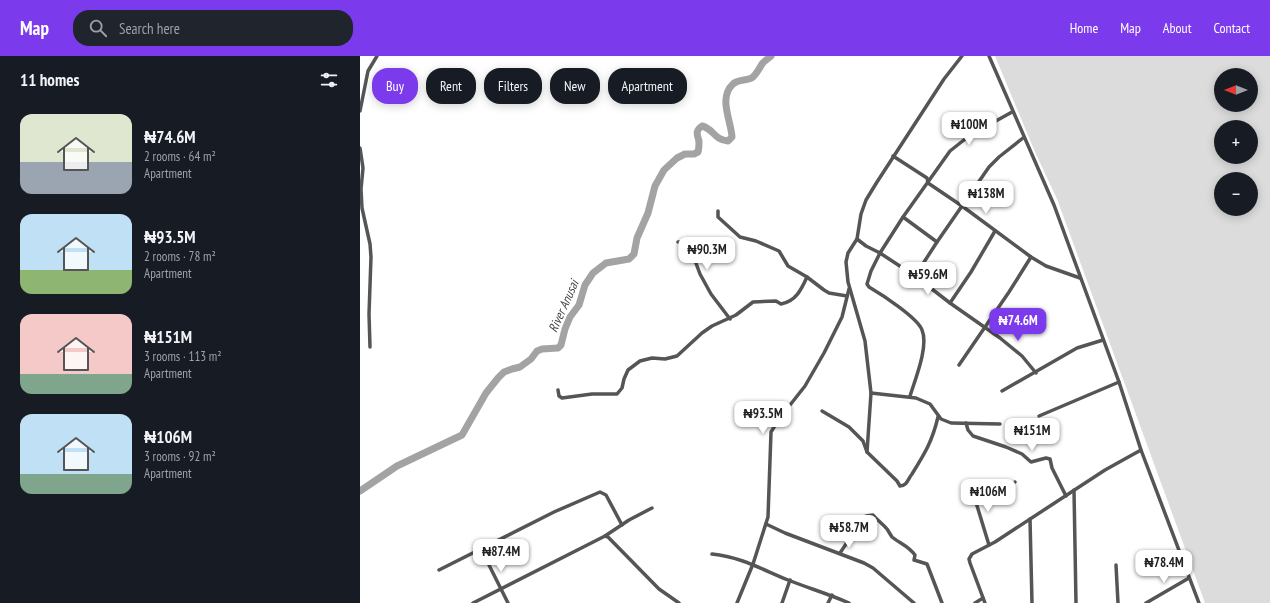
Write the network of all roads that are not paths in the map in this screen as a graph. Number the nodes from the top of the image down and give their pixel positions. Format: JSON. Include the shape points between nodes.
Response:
{"nodes":[{"id":1,"x":377,"y":56,"type":"edge"},
{"id":2,"x":962,"y":56,"type":"edge"},
{"id":3,"x":989,"y":56,"type":"edge"},
{"id":4,"x":360,"y":111,"type":"edge"},
{"id":5,"x":1012,"y":112,"type":"junction"},
{"id":6,"x":1023,"y":138,"type":"junction"},
{"id":7,"x":360,"y":148,"type":"edge"},
{"id":8,"x":893,"y":156,"type":"junction"},
{"id":9,"x":928,"y":183,"type":"junction"},
{"id":10,"x":962,"y":206,"type":"junction"},
{"id":11,"x":718,"y":211,"type":"dead end"},
{"id":12,"x":903,"y":217,"type":"junction"},
{"id":13,"x":995,"y":231,"type":"junction"},
{"id":14,"x":857,"y":239,"type":"junction"},
{"id":15,"x":678,"y":242,"type":"dead end"},
{"id":16,"x":937,"y":242,"type":"junction"},
{"id":17,"x":880,"y":253,"type":"junction"},
{"id":18,"x":1031,"y":257,"type":"junction"},
{"id":19,"x":915,"y":276,"type":"junction"},
{"id":20,"x":807,"y":277,"type":"junction"},
{"id":21,"x":1080,"y":278,"type":"junction"},
{"id":22,"x":849,"y":288,"type":"junction"},
{"id":23,"x":847,"y":296,"type":"junction"},
{"id":24,"x":950,"y":303,"type":"junction"},
{"id":25,"x":730,"y":319,"type":"junction"},
{"id":26,"x":984,"y":326,"type":"junction"},
{"id":27,"x":1103,"y":340,"type":"junction"},
{"id":28,"x":370,"y":348,"type":"dead end"},
{"id":29,"x":959,"y":365,"type":"dead end"},
{"id":30,"x":1036,"y":373,"type":"junction"},
{"id":31,"x":1119,"y":382,"type":"junction"},
{"id":32,"x":558,"y":390,"type":"dead end"},
{"id":33,"x":1002,"y":391,"type":"dead end"},
{"id":34,"x":871,"y":393,"type":"junction"},
{"id":35,"x":910,"y":396,"type":"junction"},
{"id":36,"x":822,"y":411,"type":"dead end"},
{"id":37,"x":1039,"y":416,"type":"dead end"},
{"id":38,"x":938,"y":418,"type":"junction"},
{"id":39,"x":966,"y":423,"type":"junction"},
{"id":40,"x":1000,"y":424,"type":"dead end"},
{"id":41,"x":1141,"y":450,"type":"junction"},
{"id":42,"x":867,"y":452,"type":"junction"},
{"id":43,"x":1015,"y":482,"type":"dead end"},
{"id":44,"x":971,"y":486,"type":"dead end"},
{"id":45,"x":1074,"y":490,"type":"junction"},
{"id":46,"x":1066,"y":496,"type":"junction"},
{"id":47,"x":976,"y":502,"type":"junction"},
{"id":48,"x":652,"y":508,"type":"dead end"},
{"id":49,"x":1030,"y":519,"type":"junction"},
{"id":50,"x":766,"y":524,"type":"junction"},
{"id":51,"x":622,"y":525,"type":"junction"},
{"id":52,"x":605,"y":536,"type":"junction"},
{"id":53,"x":989,"y":545,"type":"junction"},
{"id":54,"x":481,"y":549,"type":"junction"},
{"id":55,"x":840,"y":553,"type":"junction"},
{"id":56,"x":712,"y":554,"type":"dead end"},
{"id":57,"x":753,"y":564,"type":"junction"},
{"id":58,"x":1116,"y":565,"type":"dead end"},
{"id":59,"x":439,"y":570,"type":"dead end"},
{"id":60,"x":1189,"y":578,"type":"junction"},
{"id":61,"x":790,"y":580,"type":"junction"},
{"id":62,"x":500,"y":588,"type":"junction"},
{"id":63,"x":832,"y":595,"type":"junction"},
{"id":64,"x":983,"y":598,"type":"junction"},
{"id":65,"x":473,"y":603,"type":"edge"},
{"id":66,"x":508,"y":603,"type":"edge"},
{"id":67,"x":679,"y":603,"type":"edge"},
{"id":68,"x":737,"y":603,"type":"edge"},
{"id":69,"x":782,"y":603,"type":"edge"},
{"id":70,"x":828,"y":603,"type":"edge"},
{"id":71,"x":849,"y":603,"type":"edge"},
{"id":72,"x":914,"y":603,"type":"edge"},
{"id":73,"x":942,"y":603,"type":"edge"},
{"id":74,"x":975,"y":603,"type":"edge"},
{"id":75,"x":985,"y":603,"type":"edge"},
{"id":76,"x":1032,"y":603,"type":"edge"},
{"id":77,"x":1076,"y":603,"type":"edge"},
{"id":78,"x":1118,"y":603,"type":"edge"},
{"id":79,"x":1146,"y":603,"type":"edge"},
{"id":80,"x":1199,"y":603,"type":"edge"}],
"edges":[{"from":1,"to":4,"type":"street","via":[[368,71]]},
{"from":2,"to":8,"type":"street"},
{"from":3,"to":5,"type":"street"},
{"from":5,"to":6,"type":"street"},
{"from":5,"to":9,"type":"street","via":[[958,144],[950,151]]},
{"from":6,"to":10,"type":"street","via":[[989,167]]},
{"from":6,"to":21,"type":"street","via":[[1054,205]]},
{"from":7,"to":28,"type":"street","via":[[363,168],[362,208],[371,257]]},
{"from":8,"to":9,"type":"street","via":[[927,178]]},
{"from":8,"to":14,"type":"street","via":[[866,200]]},
{"from":9,"to":10,"type":"street"},
{"from":9,"to":12,"type":"street"},
{"from":10,"to":13,"type":"street"},
{"from":10,"to":16,"type":"street"},
{"from":11,"to":20,"type":"street","via":[[718,216],[740,237],[756,241],[779,252],[788,266]]},
{"from":12,"to":16,"type":"street"},
{"from":12,"to":17,"type":"street"},
{"from":13,"to":18,"type":"street"},
{"from":13,"to":24,"type":"street"},
{"from":14,"to":17,"type":"street"},
{"from":14,"to":22,"type":"street","via":[[848,253],[846,262]]},
{"from":15,"to":25,"type":"street","via":[[686,243],[690,247],[700,274]]},
{"from":16,"to":19,"type":"street"},
{"from":17,"to":19,"type":"street"},
{"from":17,"to":35,"type":"street","via":[[867,284],[911,317],[922,330],[922,354]]},
{"from":18,"to":21,"type":"street","via":[[1046,266]]},
{"from":18,"to":26,"type":"street"},
{"from":19,"to":24,"type":"street"},
{"from":20,"to":23,"type":"street","via":[[826,292]]},
{"from":20,"to":25,"type":"street","via":[[800,292],[791,301],[781,304],[776,301],[753,302]]},
{"from":21,"to":27,"type":"street"},
{"from":22,"to":23,"type":"street"},
{"from":22,"to":34,"type":"street","via":[[865,341]]},
{"from":23,"to":50,"type":"street","via":[[842,317],[820,360],[805,386],[773,427],[769,513]]},
{"from":24,"to":26,"type":"street"},
{"from":25,"to":32,"type":"street","via":[[712,326],[677,356],[647,359],[634,365],[626,374],[622,388],[617,394],[562,398]]},
{"from":26,"to":29,"type":"street"},
{"from":26,"to":30,"type":"street","via":[[1022,356]]},
{"from":27,"to":30,"type":"street","via":[[1077,348]]},
{"from":27,"to":31,"type":"street"},
{"from":30,"to":33,"type":"street"},
{"from":31,"to":37,"type":"street"},
{"from":31,"to":41,"type":"street"},
{"from":34,"to":35,"type":"street"},
{"from":34,"to":42,"type":"street"},
{"from":35,"to":38,"type":"street","via":[[930,404]]},
{"from":36,"to":42,"type":"street","via":[[849,427],[863,441]]},
{"from":38,"to":39,"type":"street","via":[[952,423]]},
{"from":38,"to":42,"type":"street","via":[[923,457],[903,486],[900,486]]},
{"from":39,"to":40,"type":"street"},
{"from":39,"to":46,"type":"street","via":[[973,436],[1022,454],[1031,462],[1050,459]]},
{"from":41,"to":45,"type":"street"},
{"from":41,"to":60,"type":"street"},
{"from":43,"to":47,"type":"street"},
{"from":44,"to":47,"type":"street"},
{"from":45,"to":46,"type":"street"},
{"from":45,"to":77,"type":"street"},
{"from":46,"to":49,"type":"street"},
{"from":47,"to":53,"type":"street"},
{"from":48,"to":51,"type":"street"},
{"from":49,"to":53,"type":"street"},
{"from":49,"to":76,"type":"street"},
{"from":50,"to":55,"type":"street"},
{"from":50,"to":57,"type":"street"},
{"from":51,"to":52,"type":"street"},
{"from":51,"to":54,"type":"street","via":[[606,495],[600,492]]},
{"from":52,"to":62,"type":"street"},
{"from":52,"to":67,"type":"street","via":[[659,589]]},
{"from":53,"to":64,"type":"street","via":[[972,554],[969,559]]},
{"from":54,"to":59,"type":"street"},
{"from":54,"to":62,"type":"street"},
{"from":55,"to":72,"type":"street","via":[[873,568]]},
{"from":55,"to":73,"type":"street","via":[[862,520],[873,515],[890,535],[908,546],[915,555],[914,560],[927,564]]},
{"from":56,"to":57,"type":"street"},
{"from":57,"to":61,"type":"street"},
{"from":57,"to":68,"type":"street"},
{"from":58,"to":78,"type":"street"},
{"from":60,"to":79,"type":"street"},
{"from":60,"to":80,"type":"street"},
{"from":61,"to":63,"type":"street"},
{"from":61,"to":69,"type":"street"},
{"from":62,"to":65,"type":"street"},
{"from":62,"to":66,"type":"street"},
{"from":63,"to":70,"type":"street"},
{"from":63,"to":71,"type":"street"},
{"from":64,"to":74,"type":"street"},
{"from":64,"to":75,"type":"street"}]}
